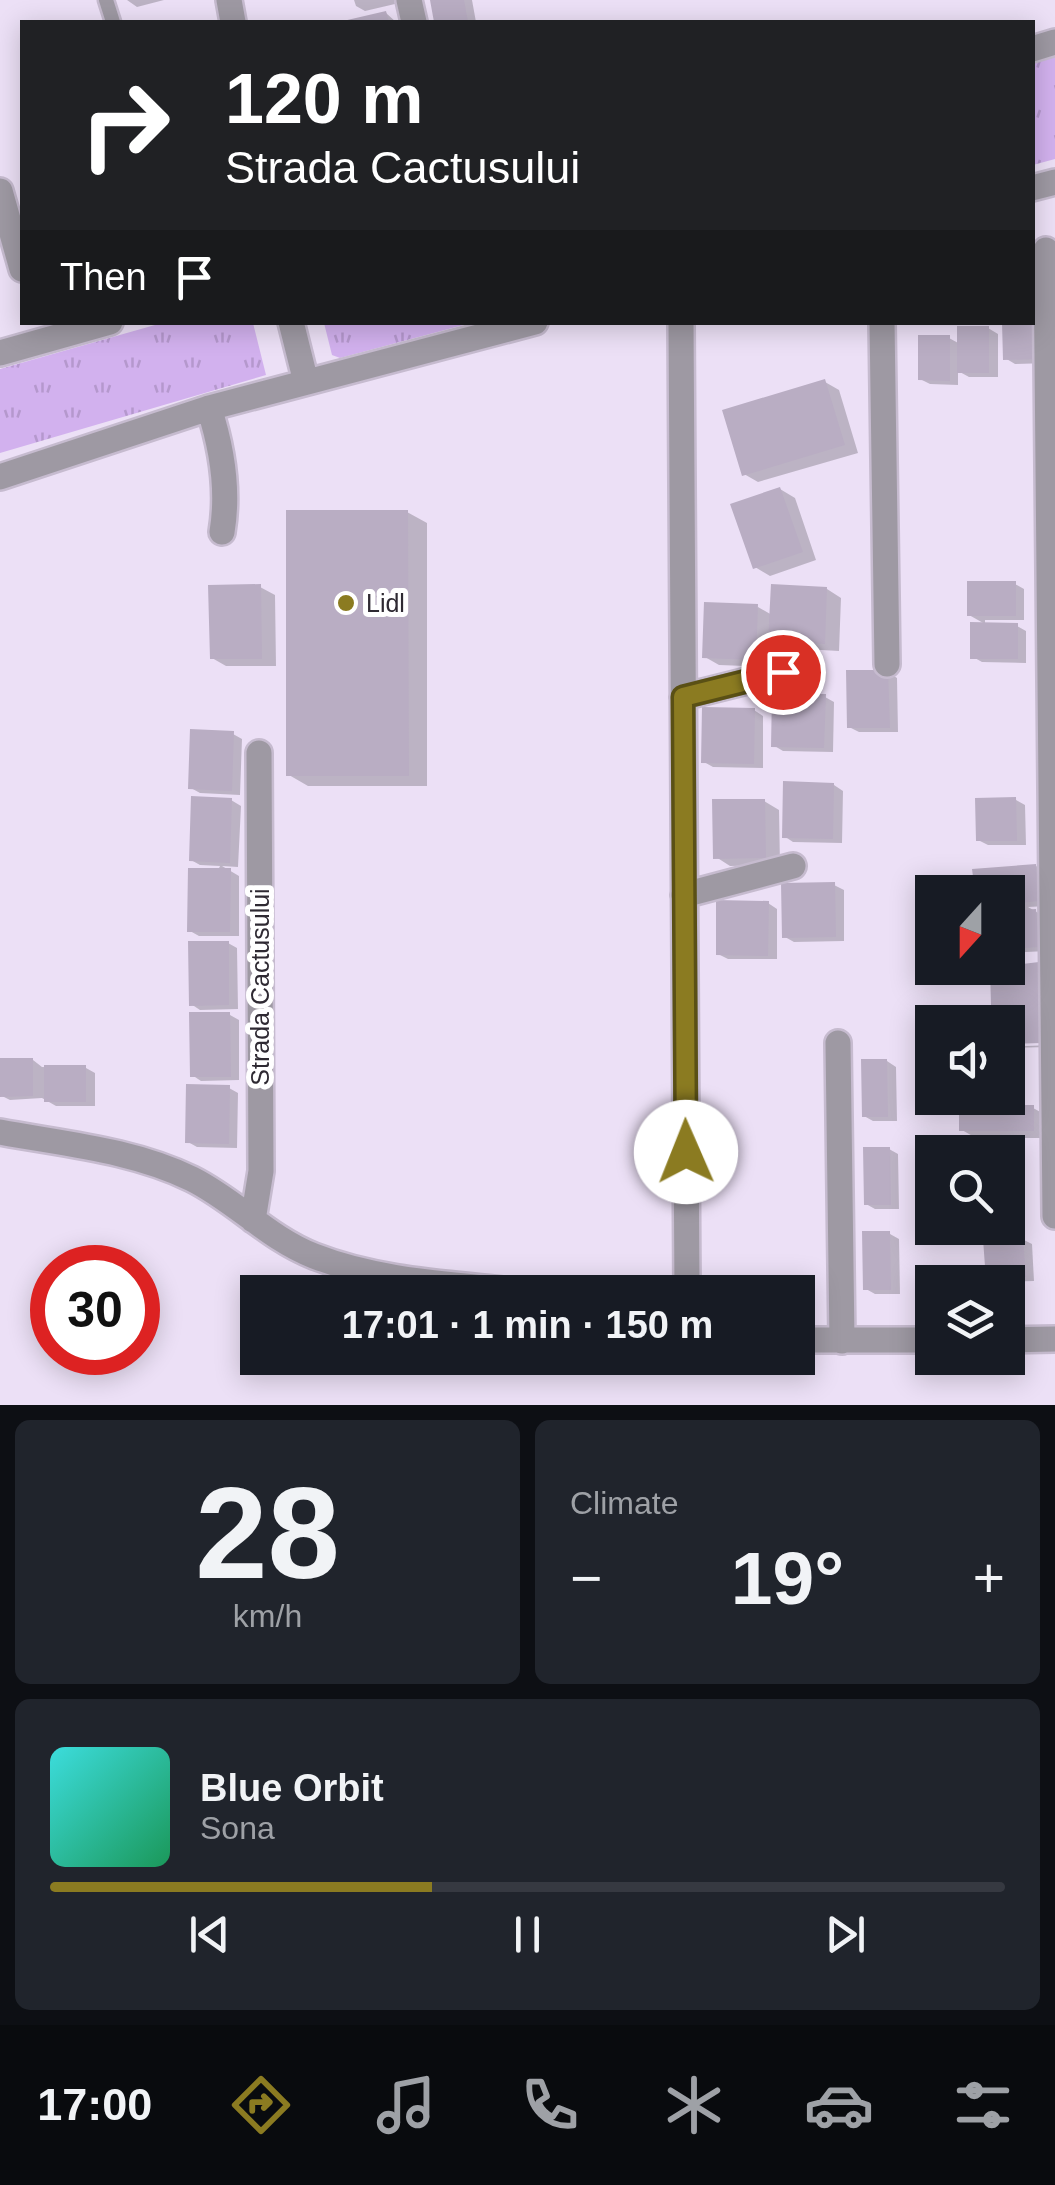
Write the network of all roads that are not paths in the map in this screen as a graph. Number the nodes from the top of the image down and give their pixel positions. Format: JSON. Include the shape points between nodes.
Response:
{"nodes":[{"id":1,"x":0,"y":191,"type":"edge"},
{"id":2,"x":1046,"y":250,"type":"dead end"},
{"id":3,"x":20,"y":262,"type":"edge"},
{"id":4,"x":89,"y":325,"type":"edge"},
{"id":5,"x":292,"y":325,"type":"edge"},
{"id":6,"x":524,"y":325,"type":"edge"},
{"id":7,"x":681,"y":325,"type":"edge"},
{"id":8,"x":882,"y":325,"type":"edge"},
{"id":9,"x":40,"y":332,"type":"edge"},
{"id":10,"x":0,"y":354,"type":"edge"},
{"id":11,"x":306,"y":382,"type":"junction"},
{"id":12,"x":209,"y":408,"type":"junction"},
{"id":13,"x":0,"y":476,"type":"edge"},
{"id":14,"x":222,"y":532,"type":"dead end"},
{"id":15,"x":887,"y":664,"type":"dead end"},
{"id":16,"x":783,"y":672,"type":"dead end"},
{"id":17,"x":683,"y":697,"type":"junction"},
{"id":18,"x":259,"y":753,"type":"dead end"},
{"id":19,"x":793,"y":866,"type":"dead end"},
{"id":20,"x":684,"y":895,"type":"junction"},
{"id":21,"x":838,"y":1043,"type":"dead end"},
{"id":22,"x":0,"y":1132,"type":"edge"},
{"id":23,"x":1055,"y":1216,"type":"edge"},
{"id":24,"x":253,"y":1220,"type":"junction"},
{"id":25,"x":376,"y":1275,"type":"edge"},
{"id":26,"x":687,"y":1275,"type":"edge"},
{"id":27,"x":1055,"y":1339,"type":"edge"},
{"id":28,"x":915,"y":1340,"type":"edge"},
{"id":29,"x":1025,"y":1340,"type":"edge"},
{"id":30,"x":815,"y":1341,"type":"edge"},
{"id":31,"x":842,"y":1342,"type":"junction"}],
"edges":[{"from":1,"to":3,"type":"street"},
{"from":2,"to":23,"type":"street"},
{"from":4,"to":9,"type":"street"},
{"from":5,"to":11,"type":"street"},
{"from":6,"to":11,"type":"street"},
{"from":7,"to":17,"type":"street"},
{"from":8,"to":15,"type":"street"},
{"from":9,"to":10,"type":"street"},
{"from":11,"to":12,"type":"street"},
{"from":12,"to":13,"type":"street"},
{"from":12,"to":14,"type":"street","via":[[224,483]]},
{"from":16,"to":17,"type":"street"},
{"from":17,"to":20,"type":"street"},
{"from":18,"to":24,"type":"street","name":"Strada Cactusului","via":[[261,1171]]},
{"from":19,"to":20,"type":"street"},
{"from":20,"to":26,"type":"street"},
{"from":21,"to":31,"type":"street"},
{"from":22,"to":24,"type":"street","via":[[160,1166]]},
{"from":24,"to":25,"type":"street","via":[[290,1246]]},
{"from":27,"to":29,"type":"street"},
{"from":28,"to":31,"type":"street"},
{"from":30,"to":31,"type":"street"}]}
